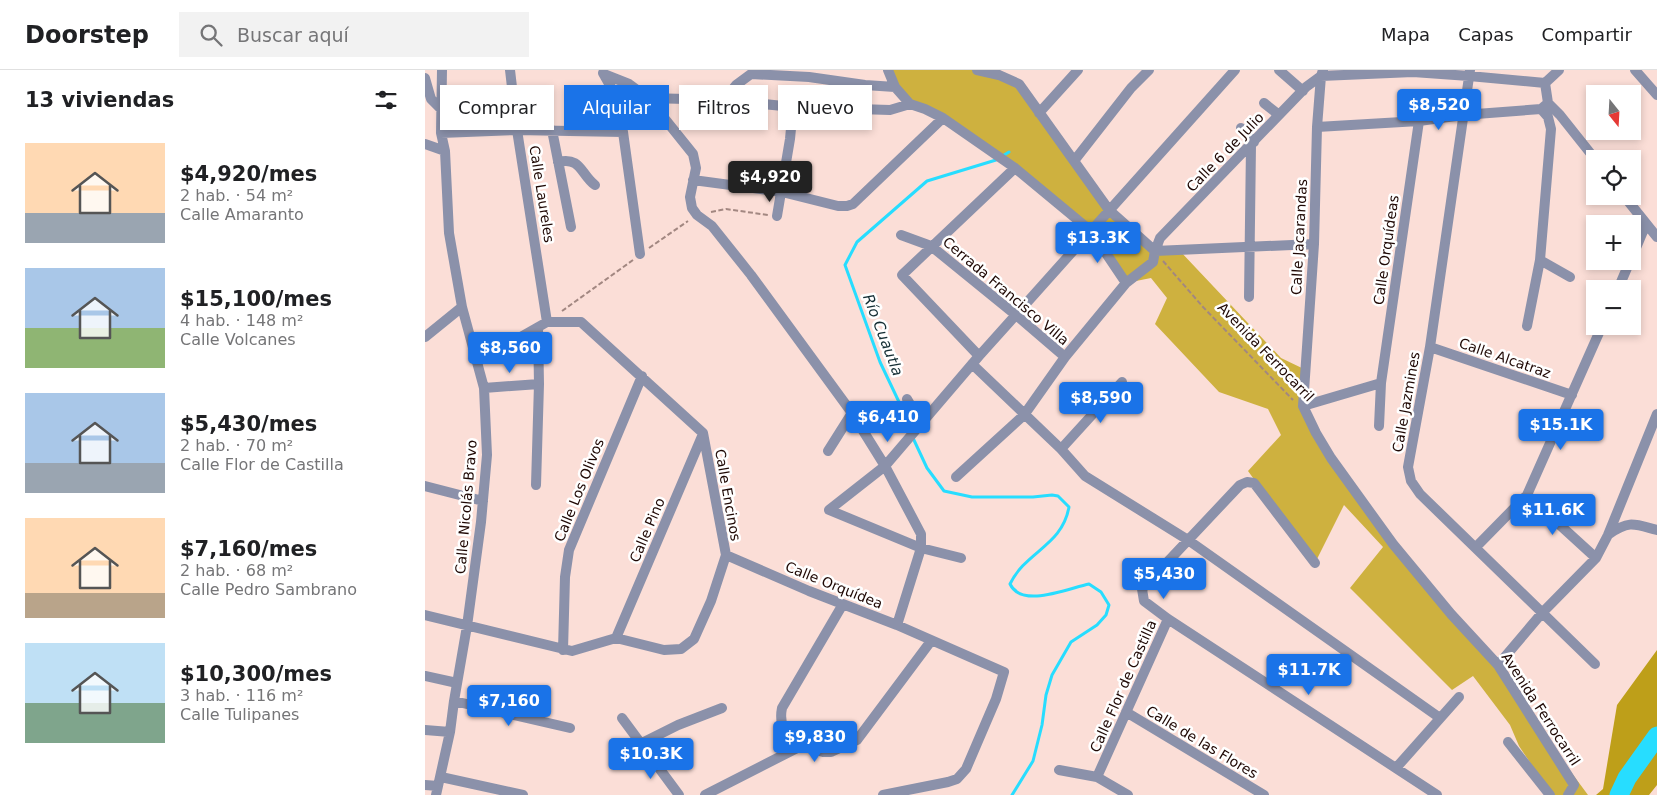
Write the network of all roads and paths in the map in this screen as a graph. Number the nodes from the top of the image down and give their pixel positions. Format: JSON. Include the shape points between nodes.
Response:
{"nodes":[{"id":1,"x":442,"y":70,"type":"edge"},
{"id":2,"x":510,"y":70,"type":"edge"},
{"id":3,"x":888,"y":70,"type":"edge"},
{"id":4,"x":977,"y":70,"type":"edge"},
{"id":5,"x":1078,"y":70,"type":"edge"},
{"id":6,"x":1149,"y":70,"type":"edge"},
{"id":7,"x":1235,"y":70,"type":"edge"},
{"id":8,"x":1279,"y":70,"type":"edge"},
{"id":9,"x":1559,"y":70,"type":"edge"},
{"id":10,"x":1635,"y":70,"type":"edge"},
{"id":11,"x":1413,"y":71,"type":"edge"},
{"id":12,"x":601,"y":72,"type":"edge"},
{"id":13,"x":1322,"y":73,"type":"edge"},
{"id":14,"x":1470,"y":73,"type":"edge"},
{"id":15,"x":425,"y":78,"type":"edge"},
{"id":16,"x":1545,"y":83,"type":"junction"},
{"id":17,"x":629,"y":84,"type":"edge"},
{"id":18,"x":442,"y":85,"type":"edge"},
{"id":19,"x":512,"y":85,"type":"edge"},
{"id":20,"x":609,"y":85,"type":"edge"},
{"id":21,"x":735,"y":85,"type":"edge"},
{"id":22,"x":895,"y":87,"type":"junction"},
{"id":23,"x":1303,"y":91,"type":"junction"},
{"id":24,"x":1657,"y":95,"type":"edge"},
{"id":25,"x":1265,"y":103,"type":"dead end"},
{"id":26,"x":910,"y":104,"type":"junction"},
{"id":27,"x":1545,"y":106,"type":"junction"},
{"id":28,"x":440,"y":108,"type":"edge"},
{"id":29,"x":872,"y":109,"type":"edge"},
{"id":30,"x":1039,"y":114,"type":"junction"},
{"id":31,"x":1279,"y":115,"type":"junction"},
{"id":32,"x":1463,"y":115,"type":"junction"},
{"id":33,"x":1560,"y":115,"type":"junction"},
{"id":34,"x":943,"y":118,"type":"junction"},
{"id":35,"x":1419,"y":121,"type":"junction"},
{"id":36,"x":669,"y":124,"type":"edge"},
{"id":37,"x":1317,"y":126,"type":"junction"},
{"id":38,"x":1241,"y":128,"type":"dead end"},
{"id":39,"x":1551,"y":129,"type":"junction"},
{"id":40,"x":517,"y":130,"type":"joint"},
{"id":41,"x":552,"y":130,"type":"joint"},
{"id":42,"x":791,"y":130,"type":"edge"},
{"id":43,"x":623,"y":132,"type":"joint"},
{"id":44,"x":441,"y":133,"type":"joint"},
{"id":45,"x":1253,"y":143,"type":"junction"},
{"id":46,"x":425,"y":144,"type":"edge"},
{"id":47,"x":445,"y":150,"type":"junction"},
{"id":48,"x":1588,"y":150,"type":"edge"},
{"id":49,"x":1074,"y":161,"type":"junction"},
{"id":50,"x":558,"y":162,"type":"junction"},
{"id":51,"x":1015,"y":168,"type":"junction"},
{"id":52,"x":693,"y":180,"type":"junction"},
{"id":53,"x":595,"y":185,"type":"dead end"},
{"id":54,"x":782,"y":192,"type":"junction"},
{"id":55,"x":1631,"y":205,"type":"edge"},
{"id":56,"x":1109,"y":210,"type":"junction"},
{"id":57,"x":697,"y":215,"type":"junction"},
{"id":58,"x":777,"y":216,"type":"joint"},
{"id":59,"x":1646,"y":224,"type":"junction"},
{"id":60,"x":571,"y":227,"type":"dead end"},
{"id":61,"x":1091,"y":230,"type":"junction"},
{"id":62,"x":901,"y":234,"type":"dead end"},
{"id":63,"x":1641,"y":236,"type":"edge"},
{"id":64,"x":1657,"y":237,"type":"edge"},
{"id":65,"x":1314,"y":244,"type":"junction"},
{"id":66,"x":931,"y":246,"type":"junction"},
{"id":67,"x":1251,"y":248,"type":"junction"},
{"id":68,"x":1155,"y":251,"type":"junction"},
{"id":69,"x":640,"y":254,"type":"junction"},
{"id":70,"x":1540,"y":260,"type":"junction"},
{"id":71,"x":1570,"y":278,"type":"dead end"},
{"id":72,"x":1126,"y":282,"type":"junction"},
{"id":73,"x":1249,"y":297,"type":"dead end"},
{"id":74,"x":462,"y":307,"type":"junction"},
{"id":75,"x":563,"y":311,"type":"dead end"},
{"id":76,"x":1016,"y":315,"type":"junction"},
{"id":77,"x":547,"y":322,"type":"junction"},
{"id":78,"x":1527,"y":326,"type":"dead end"},
{"id":79,"x":538,"y":328,"type":"junction"},
{"id":80,"x":1598,"y":335,"type":"edge"},
{"id":81,"x":425,"y":337,"type":"edge"},
{"id":82,"x":1430,"y":347,"type":"junction"},
{"id":83,"x":1065,"y":357,"type":"junction"},
{"id":84,"x":976,"y":360,"type":"junction"},
{"id":85,"x":477,"y":362,"type":"junction"},
{"id":86,"x":641,"y":376,"type":"junction"},
{"id":87,"x":1123,"y":382,"type":"dead end"},
{"id":88,"x":1381,"y":382,"type":"junction"},
{"id":89,"x":539,"y":384,"type":"junction"},
{"id":90,"x":484,"y":388,"type":"junction"},
{"id":91,"x":1572,"y":395,"type":"junction"},
{"id":92,"x":907,"y":399,"type":"dead end"},
{"id":93,"x":1303,"y":406,"type":"junction"},
{"id":94,"x":852,"y":413,"type":"junction"},
{"id":95,"x":1657,"y":414,"type":"edge"},
{"id":96,"x":1025,"y":415,"type":"junction"},
{"id":97,"x":921,"y":423,"type":"junction"},
{"id":98,"x":1379,"y":426,"type":"dead end"},
{"id":99,"x":703,"y":433,"type":"junction"},
{"id":100,"x":1061,"y":449,"type":"junction"},
{"id":101,"x":828,"y":451,"type":"dead end"},
{"id":102,"x":885,"y":466,"type":"junction"},
{"id":103,"x":956,"y":477,"type":"dead end"},
{"id":104,"x":536,"y":484,"type":"dead end"},
{"id":105,"x":425,"y":486,"type":"edge"},
{"id":106,"x":1527,"y":495,"type":"junction"},
{"id":107,"x":483,"y":501,"type":"junction"},
{"id":108,"x":1657,"y":530,"type":"edge"},
{"id":109,"x":1608,"y":535,"type":"junction"},
{"id":110,"x":1188,"y":540,"type":"junction"},
{"id":111,"x":1476,"y":547,"type":"junction"},
{"id":112,"x":921,"y":548,"type":"junction"},
{"id":113,"x":725,"y":555,"type":"junction"},
{"id":114,"x":961,"y":558,"type":"dead end"},
{"id":115,"x":1596,"y":558,"type":"junction"},
{"id":116,"x":1315,"y":562,"type":"dead end"},
{"id":117,"x":843,"y":604,"type":"junction"},
{"id":118,"x":1542,"y":614,"type":"junction"},
{"id":119,"x":425,"y":615,"type":"edge"},
{"id":120,"x":1168,"y":619,"type":"junction"},
{"id":121,"x":897,"y":625,"type":"junction"},
{"id":122,"x":467,"y":626,"type":"junction"},
{"id":123,"x":616,"y":638,"type":"junction"},
{"id":124,"x":931,"y":641,"type":"junction"},
{"id":125,"x":563,"y":650,"type":"junction"},
{"id":126,"x":1595,"y":664,"type":"dead end"},
{"id":127,"x":1498,"y":665,"type":"junction"},
{"id":128,"x":425,"y":676,"type":"edge"},
{"id":129,"x":457,"y":683,"type":"junction"},
{"id":130,"x":1459,"y":697,"type":"dead end"},
{"id":131,"x":454,"y":701,"type":"junction"},
{"id":132,"x":722,"y":708,"type":"dead end"},
{"id":133,"x":1126,"y":712,"type":"junction"},
{"id":134,"x":623,"y":718,"type":"dead end"},
{"id":135,"x":1440,"y":718,"type":"junction"},
{"id":136,"x":570,"y":728,"type":"dead end"},
{"id":137,"x":425,"y":730,"type":"edge"},
{"id":138,"x":450,"y":732,"type":"junction"},
{"id":139,"x":1507,"y":742,"type":"dead end"},
{"id":140,"x":801,"y":746,"type":"junction"},
{"id":141,"x":644,"y":749,"type":"junction"},
{"id":142,"x":1396,"y":768,"type":"junction"},
{"id":143,"x":1059,"y":770,"type":"dead end"},
{"id":144,"x":1097,"y":777,"type":"junction"},
{"id":145,"x":425,"y":785,"type":"edge"},
{"id":146,"x":438,"y":786,"type":"edge"},
{"id":147,"x":523,"y":795,"type":"edge"},
{"id":148,"x":679,"y":795,"type":"edge"},
{"id":149,"x":705,"y":795,"type":"edge"},
{"id":150,"x":883,"y":795,"type":"edge"},
{"id":151,"x":1128,"y":795,"type":"edge"},
{"id":152,"x":1264,"y":795,"type":"edge"},
{"id":153,"x":1437,"y":795,"type":"edge"},
{"id":154,"x":1550,"y":795,"type":"edge"},
{"id":155,"x":1569,"y":795,"type":"edge"}],
"edges":[{"from":1,"to":18,"type":"street","name":"Calle Nicolás Bravo"},
{"from":2,"to":19,"type":"street","name":"Calle Laureles"},
{"from":3,"to":22,"type":"street"},
{"from":4,"to":30,"type":"street","via":[[1019,84]]},
{"from":5,"to":30,"type":"street"},
{"from":6,"to":49,"type":"street"},
{"from":7,"to":56,"type":"street"},
{"from":8,"to":23,"type":"street"},
{"from":9,"to":16,"type":"street"},
{"from":10,"to":24,"type":"street"},
{"from":11,"to":13,"type":"street"},
{"from":11,"to":14,"type":"street"},
{"from":12,"to":17,"type":"street"},
{"from":12,"to":20,"type":"street"},
{"from":13,"to":23,"type":"street","name":"Calle 6 de Julio"},
{"from":13,"to":37,"type":"street","name":"Calle Jacarandas"},
{"from":14,"to":16,"type":"street"},
{"from":14,"to":32,"type":"street","name":"Calle Jazmines"},
{"from":15,"to":28,"type":"street","via":[[431,99]]},
{"from":16,"to":27,"type":"street"},
{"from":21,"to":22,"type":"street","via":[[751,74]]},
{"from":22,"to":26,"type":"street"},
{"from":23,"to":31,"type":"street","name":"Calle 6 de Julio"},
{"from":25,"to":31,"type":"street"},
{"from":26,"to":29,"type":"street","via":[[890,110]]},
{"from":26,"to":34,"type":"street"},
{"from":27,"to":32,"type":"street"},
{"from":27,"to":33,"type":"street"},
{"from":27,"to":39,"type":"street"},
{"from":30,"to":49,"type":"street"},
{"from":31,"to":45,"type":"street","name":"Calle 6 de Julio"},
{"from":32,"to":35,"type":"street"},
{"from":32,"to":82,"type":"street","name":"Calle Jazmines"},
{"from":33,"to":39,"type":"street"},
{"from":33,"to":48,"type":"street"},
{"from":34,"to":51,"type":"street"},
{"from":34,"to":54,"type":"street","via":[[853,204],[838,206]]},
{"from":35,"to":37,"type":"street"},
{"from":35,"to":88,"type":"street","name":"Calle Orquídeas"},
{"from":36,"to":52,"type":"street","via":[[693,154],[696,168]]},
{"from":37,"to":65,"type":"street","name":"Calle Jacarandas"},
{"from":38,"to":45,"type":"street"},
{"from":39,"to":70,"type":"street"},
{"from":40,"to":44,"type":"street"},
{"from":40,"to":77,"type":"street","name":"Calle Laureles"},
{"from":41,"to":43,"type":"street"},
{"from":41,"to":50,"type":"street"},
{"from":42,"to":54,"type":"street"},
{"from":43,"to":69,"type":"street"},
{"from":44,"to":47,"type":"street","name":"Calle Nicolás Bravo"},
{"from":45,"to":67,"type":"street"},
{"from":45,"to":68,"type":"street","name":"Calle 6 de Julio","via":[[1160,238]]},
{"from":46,"to":47,"type":"street"},
{"from":47,"to":74,"type":"street","name":"Calle Nicolás Bravo","via":[[449,233]]},
{"from":49,"to":56,"type":"street"},
{"from":50,"to":53,"type":"street","via":[[573,162]]},
{"from":50,"to":60,"type":"street"},
{"from":51,"to":61,"type":"street"},
{"from":51,"to":66,"type":"street"},
{"from":52,"to":54,"type":"street"},
{"from":52,"to":57,"type":"street","via":[[690,196]]},
{"from":54,"to":58,"type":"street"},
{"from":55,"to":59,"type":"street"},
{"from":56,"to":61,"type":"street"},
{"from":56,"to":68,"type":"street"},
{"from":57,"to":58,"type":"path","via":[[726,209]]},
{"from":57,"to":69,"type":"path"},
{"from":57,"to":94,"type":"street","via":[[712,226],[745,268]]},
{"from":59,"to":63,"type":"street"},
{"from":59,"to":64,"type":"street"},
{"from":61,"to":72,"type":"street"},
{"from":61,"to":76,"type":"street"},
{"from":62,"to":66,"type":"street","name":"Cerrada Francisco Villa"},
{"from":65,"to":67,"type":"street"},
{"from":65,"to":93,"type":"street","name":"Calle Jacarandas"},
{"from":66,"to":76,"type":"street","name":"Cerrada Francisco Villa"},
{"from":66,"to":84,"type":"street","via":[[901,275]]},
{"from":67,"to":68,"type":"street"},
{"from":67,"to":73,"type":"street"},
{"from":68,"to":72,"type":"street","name":"Calle 6 de Julio","via":[[1153,262]]},
{"from":68,"to":93,"type":"path","name":"Avenida Ferrocarril","via":[[1290,399]]},
{"from":69,"to":75,"type":"path"},
{"from":70,"to":71,"type":"street"},
{"from":70,"to":78,"type":"street"},
{"from":72,"to":83,"type":"street","name":"Calle 6 de Julio"},
{"from":74,"to":81,"type":"street"},
{"from":74,"to":85,"type":"street","name":"Calle Nicolás Bravo"},
{"from":76,"to":83,"type":"street","name":"Cerrada Francisco Villa"},
{"from":76,"to":84,"type":"street"},
{"from":77,"to":79,"type":"street"},
{"from":77,"to":86,"type":"street","name":"Calle Encinos","via":[[581,322]]},
{"from":79,"to":85,"type":"street"},
{"from":79,"to":89,"type":"street"},
{"from":80,"to":91,"type":"street"},
{"from":82,"to":91,"type":"street","name":"Calle Alcatraz"},
{"from":82,"to":111,"type":"street","name":"Calle Jazmines","via":[[1408,467],[1411,481],[1420,494]]},
{"from":83,"to":96,"type":"street","name":"Calle 6 de Julio"},
{"from":84,"to":96,"type":"street"},
{"from":84,"to":97,"type":"street"},
{"from":85,"to":90,"type":"street","name":"Calle Nicolás Bravo"},
{"from":86,"to":99,"type":"street","name":"Calle Encinos"},
{"from":86,"to":125,"type":"street","name":"Calle Los Olivos","via":[[569,550]]},
{"from":87,"to":100,"type":"street"},
{"from":88,"to":93,"type":"street"},
{"from":88,"to":98,"type":"street","name":"Calle Orquídeas"},
{"from":89,"to":90,"type":"street"},
{"from":89,"to":104,"type":"street"},
{"from":90,"to":107,"type":"street","name":"Calle Nicolás Bravo","via":[[487,455]]},
{"from":91,"to":106,"type":"street"},
{"from":92,"to":97,"type":"street"},
{"from":93,"to":127,"type":"street","name":"Avenida Ferrocarril","via":[[1331,458],[1393,544]]},
{"from":94,"to":101,"type":"street"},
{"from":94,"to":102,"type":"street"},
{"from":95,"to":109,"type":"street"},
{"from":96,"to":100,"type":"street"},
{"from":96,"to":103,"type":"street","name":"Calle 6 de Julio"},
{"from":97,"to":102,"type":"street"},
{"from":99,"to":113,"type":"street","name":"Calle Encinos"},
{"from":99,"to":123,"type":"street","name":"Calle Pino"},
{"from":100,"to":110,"type":"street","via":[[1085,476]]},
{"from":102,"to":112,"type":"street","via":[[921,534]]},
{"from":102,"to":112,"type":"street","via":[[829,510]]},
{"from":105,"to":107,"type":"street"},
{"from":106,"to":111,"type":"street"},
{"from":106,"to":115,"type":"street"},
{"from":107,"to":122,"type":"street","name":"Calle Nicolás Bravo"},
{"from":108,"to":109,"type":"street","via":[[1628,524]]},
{"from":109,"to":115,"type":"street"},
{"from":110,"to":116,"type":"street","name":"Calle Flor de Castilla","via":[[1240,485],[1254,483]]},
{"from":110,"to":120,"type":"street","name":"Calle Flor de Castilla","via":[[1142,589],[1145,601]]},
{"from":110,"to":135,"type":"street"},
{"from":111,"to":118,"type":"street","name":"Calle Jazmines"},
{"from":112,"to":114,"type":"street"},
{"from":112,"to":121,"type":"street"},
{"from":113,"to":117,"type":"street","name":"Calle Orquídea"},
{"from":113,"to":123,"type":"street","name":"Calle Encinos","via":[[711,601],[694,640],[681,649],[664,650]]},
{"from":115,"to":118,"type":"street"},
{"from":117,"to":121,"type":"street","name":"Calle Orquídea"},
{"from":117,"to":140,"type":"street","via":[[782,708],[782,726]]},
{"from":118,"to":126,"type":"street","name":"Calle Jazmines"},
{"from":118,"to":127,"type":"street"},
{"from":119,"to":122,"type":"street"},
{"from":120,"to":133,"type":"street","name":"Calle Flor de Castilla"},
{"from":120,"to":142,"type":"street"},
{"from":121,"to":124,"type":"street","name":"Calle Orquídea"},
{"from":122,"to":125,"type":"street"},
{"from":122,"to":129,"type":"street","name":"Calle Nicolás Bravo"},
{"from":123,"to":125,"type":"street","via":[[572,651]]},
{"from":124,"to":140,"type":"street","via":[[857,740],[831,752]]},
{"from":124,"to":150,"type":"street","name":"Calle Orquídea","via":[[1004,672],[996,699],[966,769],[957,779]]},
{"from":127,"to":155,"type":"street","name":"Avenida Ferrocarril","via":[[1574,785]]},
{"from":128,"to":129,"type":"street"},
{"from":129,"to":131,"type":"street","name":"Calle Nicolás Bravo"},
{"from":130,"to":135,"type":"street"},
{"from":131,"to":136,"type":"street"},
{"from":131,"to":138,"type":"street","name":"Calle Nicolás Bravo"},
{"from":132,"to":141,"type":"street","via":[[643,743]]},
{"from":133,"to":144,"type":"street","name":"Calle Flor de Castilla"},
{"from":133,"to":152,"type":"street","name":"Calle de las Flores"},
{"from":134,"to":141,"type":"street"},
{"from":135,"to":142,"type":"street"},
{"from":137,"to":138,"type":"street"},
{"from":138,"to":146,"type":"street","name":"Calle Nicolás Bravo"},
{"from":139,"to":154,"type":"street"},
{"from":140,"to":149,"type":"street"},
{"from":141,"to":148,"type":"street"},
{"from":142,"to":153,"type":"street"},
{"from":143,"to":144,"type":"street"},
{"from":144,"to":151,"type":"street"},
{"from":145,"to":146,"type":"street"},
{"from":146,"to":147,"type":"street"}]}
